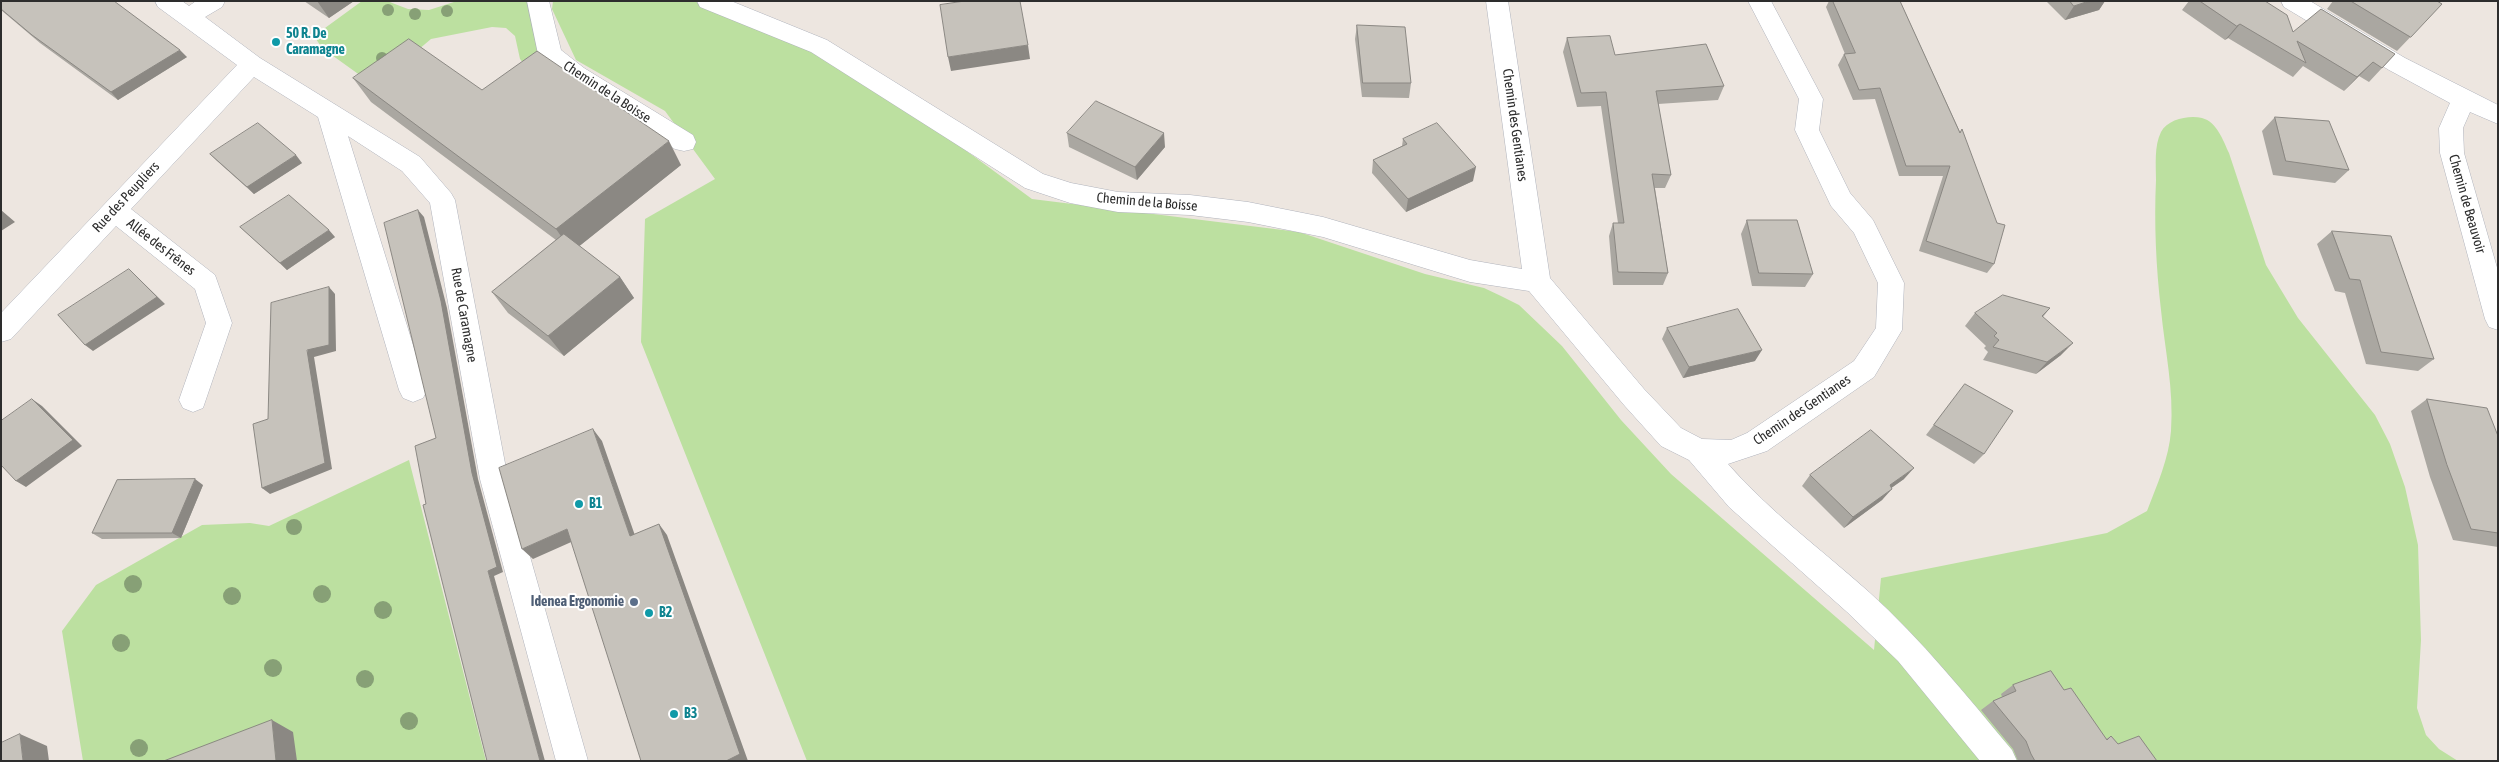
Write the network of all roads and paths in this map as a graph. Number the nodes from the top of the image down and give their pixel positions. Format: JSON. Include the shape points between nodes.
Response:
{"nodes":[{"id":1,"x":166,"y":1,"type":"edge"},
{"id":2,"x":214,"y":1,"type":"edge"},
{"id":3,"x":538,"y":1,"type":"edge"},
{"id":4,"x":708,"y":1,"type":"edge"},
{"id":5,"x":1497,"y":1,"type":"edge"},
{"id":6,"x":1759,"y":1,"type":"edge"},
{"id":7,"x":2292,"y":1,"type":"edge"},
{"id":8,"x":188,"y":17,"type":"junction"},
{"id":9,"x":252,"y":64,"type":"junction"},
{"id":10,"x":2464,"y":99,"type":"junction"},
{"id":11,"x":328,"y":112,"type":"junction"},
{"id":12,"x":2498,"y":115,"type":"edge"},
{"id":13,"x":684,"y":142,"type":"dead end"},
{"id":14,"x":114,"y":210,"type":"junction"},
{"id":15,"x":1537,"y":282,"type":"junction"},
{"id":16,"x":2498,"y":319,"type":"edge"},
{"id":17,"x":1,"y":331,"type":"edge"},
{"id":18,"x":413,"y":390,"type":"dead end"},
{"id":19,"x":193,"y":400,"type":"dead end"},
{"id":20,"x":1699,"y":451,"type":"junction"},
{"id":21,"x":572,"y":761,"type":"edge"},
{"id":22,"x":2001,"y":761,"type":"edge"}],
"edges":[{"from":1,"to":8,"type":"street","name":"Rue de Caramagne"},
{"from":2,"to":8,"type":"street"},
{"from":3,"to":13,"type":"street","name":"Chemin de la Boisse","via":[[550,54]]},
{"from":4,"to":15,"type":"street","name":"Chemin de la Boisse","via":[[819,46],[1034,181],[1070,193],[1118,202],[1190,205],[1324,226],[1470,271]]},
{"from":5,"to":15,"type":"street","name":"Chemin des Gentianes"},
{"from":6,"to":20,"type":"street","name":"Chemin des Gentianes","via":[[1811,99],[1807,130],[1840,199],[1864,227],[1891,283],[1889,330],[1864,369],[1757,442],[1731,452]]},
{"from":7,"to":10,"type":"street","via":[[2397,64]]},
{"from":8,"to":9,"type":"street","name":"Rue de Caramagne"},
{"from":9,"to":11,"type":"street","name":"Rue de Caramagne"},
{"from":9,"to":14,"type":"street","name":"Rue des Peupliers"},
{"from":10,"to":12,"type":"street"},
{"from":10,"to":16,"type":"street","name":"Chemin de Beauvoir","via":[[2451,128],[2452,153]]},
{"from":11,"to":18,"type":"street"},
{"from":11,"to":21,"type":"street","name":"Rue de Caramagne","via":[[411,164],[442,200],[494,480]]},
{"from":14,"to":17,"type":"street","name":"Rue des Peupliers"},
{"from":14,"to":19,"type":"street","name":"Allée des Frênes","via":[[206,283],[219,323]]},
{"from":15,"to":20,"type":"street","name":"Chemin des Gentianes","via":[[1671,437]]},
{"from":20,"to":22,"type":"street","via":[[1739,498],[1909,651]]}]}
